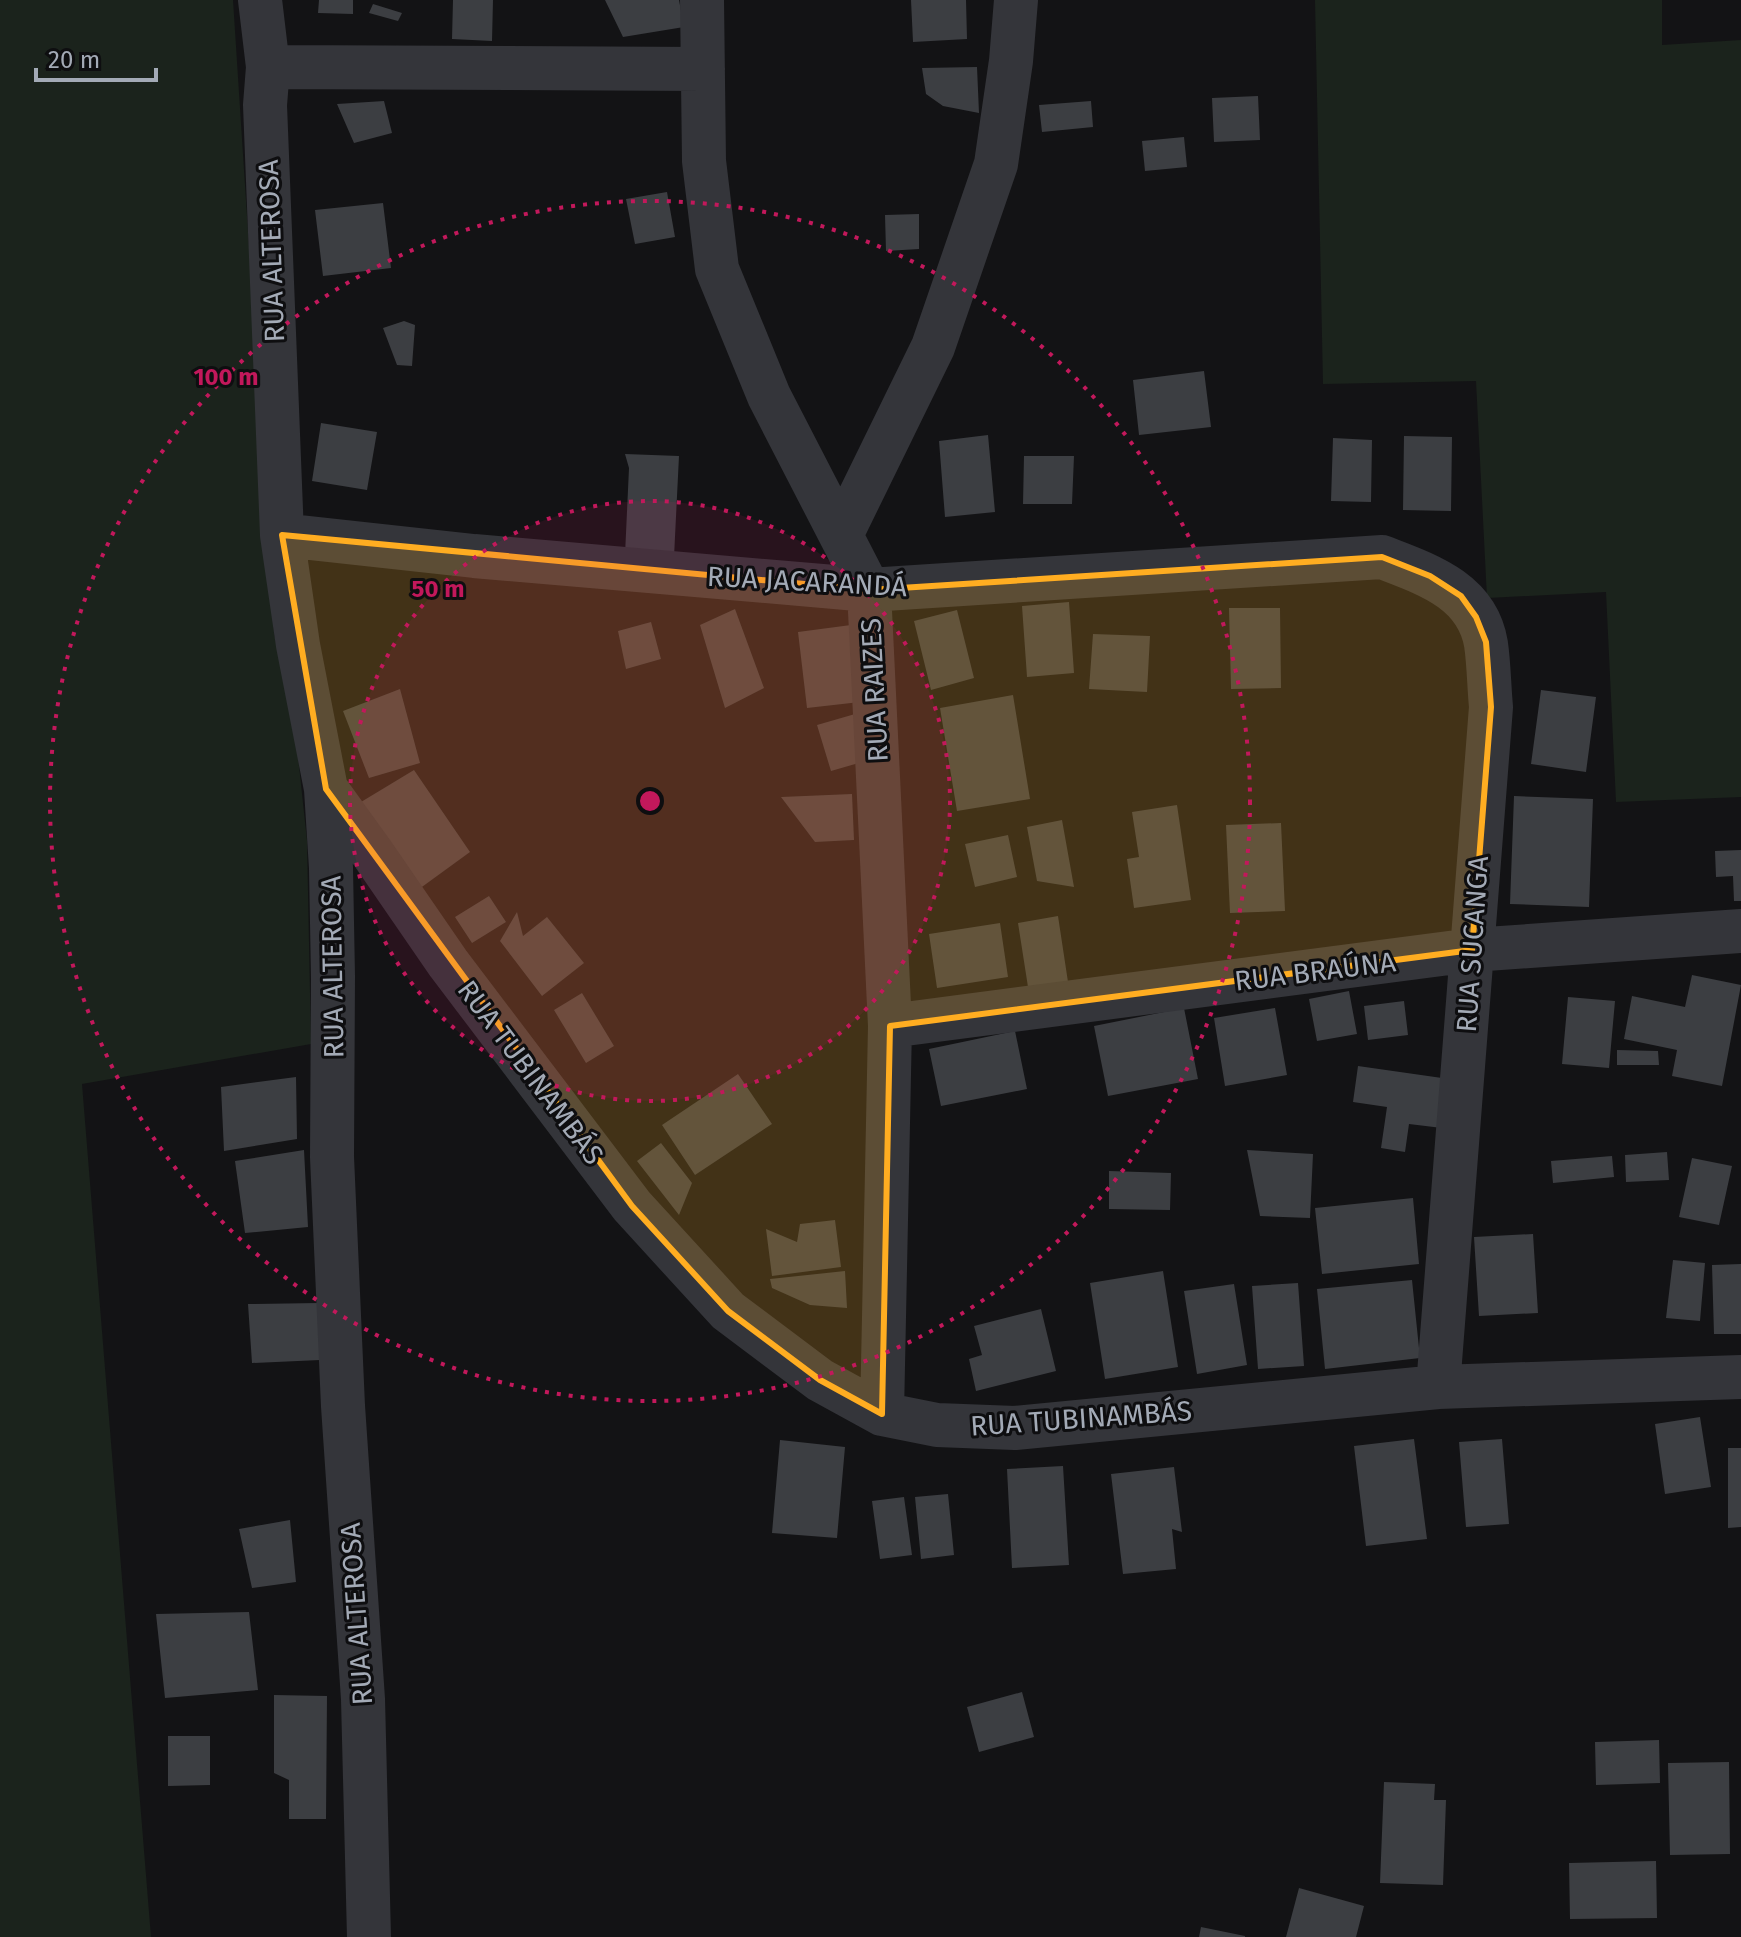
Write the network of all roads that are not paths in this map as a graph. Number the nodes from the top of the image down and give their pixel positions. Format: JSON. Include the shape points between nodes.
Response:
{"nodes":[{"id":1,"x":260,"y":0,"type":"edge"},
{"id":2,"x":702,"y":0,"type":"edge"},
{"id":3,"x":1016,"y":0,"type":"edge"},
{"id":4,"x":268,"y":67,"type":"junction"},
{"id":5,"x":703,"y":69,"type":"junction"},
{"id":6,"x":282,"y":535,"type":"junction"},
{"id":7,"x":841,"y":535,"type":"junction"},
{"id":8,"x":1382,"y":557,"type":"joint"},
{"id":9,"x":869,"y":590,"type":"junction"},
{"id":10,"x":326,"y":789,"type":"junction"},
{"id":11,"x":1741,"y":931,"type":"edge"},
{"id":12,"x":1472,"y":950,"type":"junction"},
{"id":13,"x":890,"y":1026,"type":"junction"},
{"id":14,"x":1741,"y":1377,"type":"edge"},
{"id":15,"x":1438,"y":1387,"type":"junction"},
{"id":16,"x":882,"y":1414,"type":"junction"},
{"id":17,"x":369,"y":1937,"type":"edge"}],
"edges":[{"from":1,"to":4,"type":"street","name":"RUA ALTEROSA"},
{"from":2,"to":5,"type":"street","name":"RUA RAIZES"},
{"from":3,"to":7,"type":"street","via":[[996,164],[933,347]]},
{"from":4,"to":5,"type":"street"},
{"from":4,"to":6,"type":"street","name":"RUA ALTEROSA","via":[[265,105]]},
{"from":5,"to":7,"type":"street","name":"RUA RAIZES","via":[[704,161],[717,269],[769,396]]},
{"from":6,"to":9,"type":"street","name":"RUA JACARANDÁ"},
{"from":6,"to":10,"type":"street","name":"RUA ALTEROSA"},
{"from":7,"to":9,"type":"street","name":"RUA RAIZES"},
{"from":8,"to":9,"type":"street","name":"RUA JACARANDÁ"},
{"from":8,"to":12,"type":"street","name":"RUA SUCANGA","via":[[1430,576],[1461,596],[1486,642],[1491,707]]},
{"from":9,"to":13,"type":"street","name":"RUA RAIZES"},
{"from":10,"to":16,"type":"street","name":"RUA TUBINAMBÁS","via":[[448,963],[632,1206],[728,1311],[820,1380]]},
{"from":10,"to":17,"type":"street","name":"RUA ALTEROSA","via":[[333,961],[332,1157],[363,1699]]},
{"from":11,"to":12,"type":"street","name":"RUA BRAÚNA"},
{"from":12,"to":13,"type":"street","name":"RUA BRAÚNA"},
{"from":12,"to":15,"type":"street","name":"RUA SUCANGA"},
{"from":13,"to":16,"type":"street","name":"RUA RAIZES"},
{"from":14,"to":15,"type":"street","name":"RUA TUBINAMBÁS"},
{"from":15,"to":16,"type":"street","name":"RUA TUBINAMBÁS","via":[[1015,1428],[937,1425]]}]}
